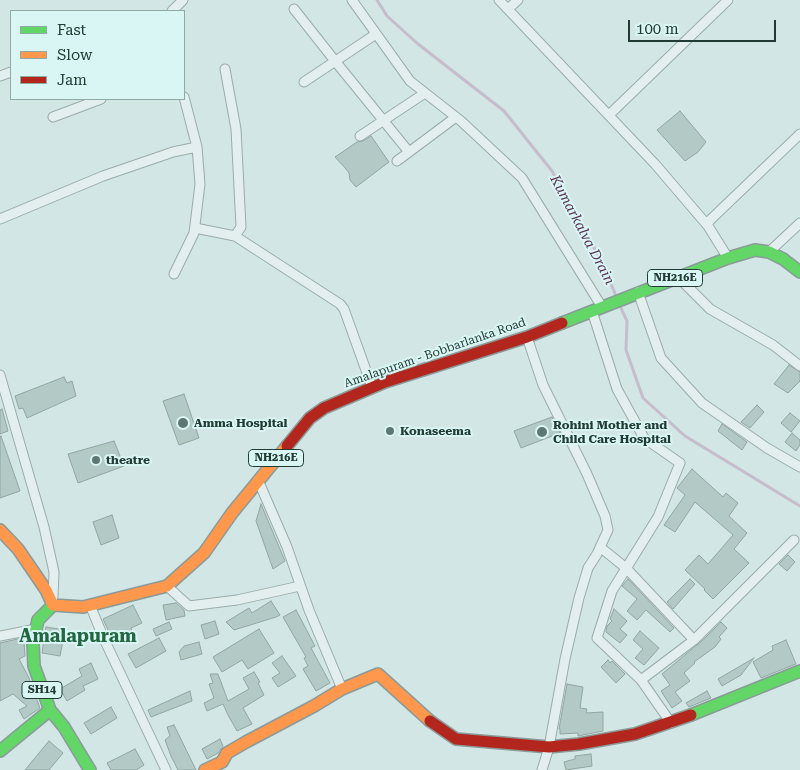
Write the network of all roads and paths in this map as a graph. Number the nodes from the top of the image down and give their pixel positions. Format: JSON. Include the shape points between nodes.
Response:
{"nodes":[{"id":1,"x":184,"y":0,"type":"edge"},
{"id":2,"x":352,"y":0,"type":"edge"},
{"id":3,"x":499,"y":0,"type":"edge"},
{"id":4,"x":518,"y":0,"type":"edge"},
{"id":5,"x":728,"y":0,"type":"edge"},
{"id":6,"x":294,"y":9,"type":"dead end"},
{"id":7,"x":508,"y":9,"type":"junction"},
{"id":8,"x":173,"y":10,"type":"edge"},
{"id":9,"x":376,"y":34,"type":"junction"},
{"id":10,"x":334,"y":62,"type":"junction"},
{"id":11,"x":225,"y":69,"type":"dead end"},
{"id":12,"x":304,"y":82,"type":"dead end"},
{"id":13,"x":425,"y":92,"type":"junction"},
{"id":14,"x":98,"y":100,"type":"edge"},
{"id":15,"x":185,"y":100,"type":"edge"},
{"id":16,"x":608,"y":115,"type":"junction"},
{"id":17,"x":53,"y":117,"type":"dead end"},
{"id":18,"x":456,"y":117,"type":"junction"},
{"id":19,"x":383,"y":121,"type":"junction"},
{"id":20,"x":800,"y":134,"type":"edge"},
{"id":21,"x":360,"y":136,"type":"dead end"},
{"id":22,"x":197,"y":147,"type":"junction"},
{"id":23,"x":409,"y":152,"type":"junction"},
{"id":24,"x":398,"y":160,"type":"dead end"},
{"id":25,"x":0,"y":219,"type":"edge"},
{"id":26,"x":800,"y":223,"type":"edge"},
{"id":27,"x":706,"y":224,"type":"junction"},
{"id":28,"x":195,"y":228,"type":"junction"},
{"id":29,"x":235,"y":236,"type":"junction"},
{"id":30,"x":768,"y":252,"type":"junction"},
{"id":31,"x":728,"y":258,"type":"junction"},
{"id":32,"x":800,"y":272,"type":"edge"},
{"id":33,"x":174,"y":274,"type":"dead end"},
{"id":34,"x":678,"y":276,"type":"junction"},
{"id":35,"x":638,"y":292,"type":"junction"},
{"id":36,"x":597,"y":309,"type":"junction"},
{"id":37,"x":527,"y":337,"type":"junction"},
{"id":38,"x":800,"y":366,"type":"edge"},
{"id":39,"x":0,"y":375,"type":"edge"},
{"id":40,"x":372,"y":387,"type":"junction"},
{"id":41,"x":800,"y":467,"type":"edge"},
{"id":42,"x":258,"y":480,"type":"junction"},
{"id":43,"x":0,"y":530,"type":"edge"},
{"id":44,"x":794,"y":540,"type":"dead end"},
{"id":45,"x":600,"y":548,"type":"junction"},
{"id":46,"x":626,"y":568,"type":"junction"},
{"id":47,"x":167,"y":586,"type":"junction"},
{"id":48,"x":300,"y":586,"type":"junction"},
{"id":49,"x":53,"y":605,"type":"junction"},
{"id":50,"x":90,"y":605,"type":"junction"},
{"id":51,"x":36,"y":629,"type":"junction"},
{"id":52,"x":0,"y":636,"type":"edge"},
{"id":53,"x":694,"y":640,"type":"junction"},
{"id":54,"x":800,"y":671,"type":"edge"},
{"id":55,"x":641,"y":680,"type":"junction"},
{"id":56,"x":342,"y":689,"type":"junction"},
{"id":57,"x":50,"y":710,"type":"junction"},
{"id":58,"x":671,"y":723,"type":"junction"},
{"id":59,"x":549,"y":747,"type":"junction"},
{"id":60,"x":0,"y":751,"type":"edge"},
{"id":61,"x":90,"y":770,"type":"edge"},
{"id":62,"x":166,"y":770,"type":"edge"},
{"id":63,"x":206,"y":770,"type":"edge"},
{"id":64,"x":542,"y":770,"type":"edge"}],
"edges":[{"from":1,"to":8,"type":"street"},
{"from":2,"to":9,"type":"street"},
{"from":3,"to":7,"type":"street"},
{"from":4,"to":7,"type":"street"},
{"from":5,"to":16,"type":"street"},
{"from":6,"to":10,"type":"street"},
{"from":7,"to":16,"type":"street"},
{"from":9,"to":10,"type":"street"},
{"from":9,"to":13,"type":"street","via":[[410,81]]},
{"from":10,"to":12,"type":"street"},
{"from":10,"to":19,"type":"street"},
{"from":11,"to":29,"type":"street","via":[[236,139],[241,227]]},
{"from":13,"to":18,"type":"street"},
{"from":13,"to":19,"type":"street"},
{"from":14,"to":17,"type":"street"},
{"from":15,"to":22,"type":"street"},
{"from":16,"to":27,"type":"street"},
{"from":18,"to":23,"type":"street"},
{"from":18,"to":36,"type":"street","via":[[522,178]]},
{"from":19,"to":21,"type":"street"},
{"from":19,"to":23,"type":"street"},
{"from":20,"to":27,"type":"street"},
{"from":22,"to":25,"type":"street","via":[[103,176]]},
{"from":22,"to":28,"type":"street","via":[[200,184]]},
{"from":23,"to":24,"type":"street"},
{"from":26,"to":30,"type":"street"},
{"from":27,"to":31,"type":"street"},
{"from":28,"to":29,"type":"street"},
{"from":28,"to":33,"type":"street"},
{"from":29,"to":40,"type":"street","via":[[340,304]]},
{"from":30,"to":31,"type":"main road","name":"Amalapuram - Bobbarlanka Road","number":"NH216E","via":[[755,250]]},
{"from":30,"to":32,"type":"main road"},
{"from":31,"to":34,"type":"main road","name":"Amalapuram - Bobbarlanka Road","number":"NH216E"},
{"from":34,"to":35,"type":"main road","name":"Amalapuram - Bobbarlanka Road","number":"NH216E"},
{"from":34,"to":38,"type":"street","via":[[710,309],[773,345]]},
{"from":35,"to":36,"type":"main road","name":"Amalapuram - Bobbarlanka Road","number":"NH216E"},
{"from":35,"to":41,"type":"street","via":[[661,358],[702,403]]},
{"from":36,"to":37,"type":"main road","name":"Amalapuram - Bobbarlanka Road","number":"NH216E"},
{"from":36,"to":46,"type":"street","via":[[616,389],[644,438],[680,463],[658,517]]},
{"from":37,"to":40,"type":"main road","name":"Amalapuram - Bobbarlanka Road","number":"NH216E"},
{"from":37,"to":45,"type":"street","via":[[543,385],[605,516],[608,530]]},
{"from":39,"to":49,"type":"street","via":[[44,527],[54,572]]},
{"from":40,"to":42,"type":"main road","name":"Amalapuram - Bobbarlanka Road","number":"NH216E","via":[[324,408],[310,418]]},
{"from":42,"to":47,"type":"main road","name":"Amalapuram - Bobbarlanka Road","number":"NH216E","via":[[204,553]]},
{"from":42,"to":48,"type":"street"},
{"from":43,"to":49,"type":"main road","via":[[18,549]]},
{"from":44,"to":53,"type":"street"},
{"from":45,"to":46,"type":"street"},
{"from":45,"to":59,"type":"street","via":[[588,568],[579,598]]},
{"from":46,"to":53,"type":"street"},
{"from":46,"to":55,"type":"street","via":[[612,591],[596,638]]},
{"from":47,"to":48,"type":"street","via":[[188,606],[237,600]]},
{"from":47,"to":50,"type":"main road","name":"Amalapuram - Bobbarlanka Road","number":"NH216E"},
{"from":48,"to":56,"type":"street"},
{"from":49,"to":50,"type":"main road","name":"Amalapuram - Bobbarlanka Road","number":"NH216E"},
{"from":49,"to":51,"type":"main road","number":"SH14","via":[[38,620]]},
{"from":50,"to":62,"type":"street"},
{"from":51,"to":52,"type":"street"},
{"from":51,"to":57,"type":"main road","number":"SH14","via":[[34,666]]},
{"from":53,"to":55,"type":"street"},
{"from":54,"to":58,"type":"main road"},
{"from":55,"to":58,"type":"street"},
{"from":56,"to":59,"type":"main road","via":[[378,674],[432,724],[456,740]]},
{"from":56,"to":63,"type":"main road","via":[[227,753],[222,762]]},
{"from":57,"to":60,"type":"main road"},
{"from":57,"to":61,"type":"main road","number":"SH14"},
{"from":58,"to":59,"type":"main road","via":[[635,734]]},
{"from":59,"to":64,"type":"street"}]}
